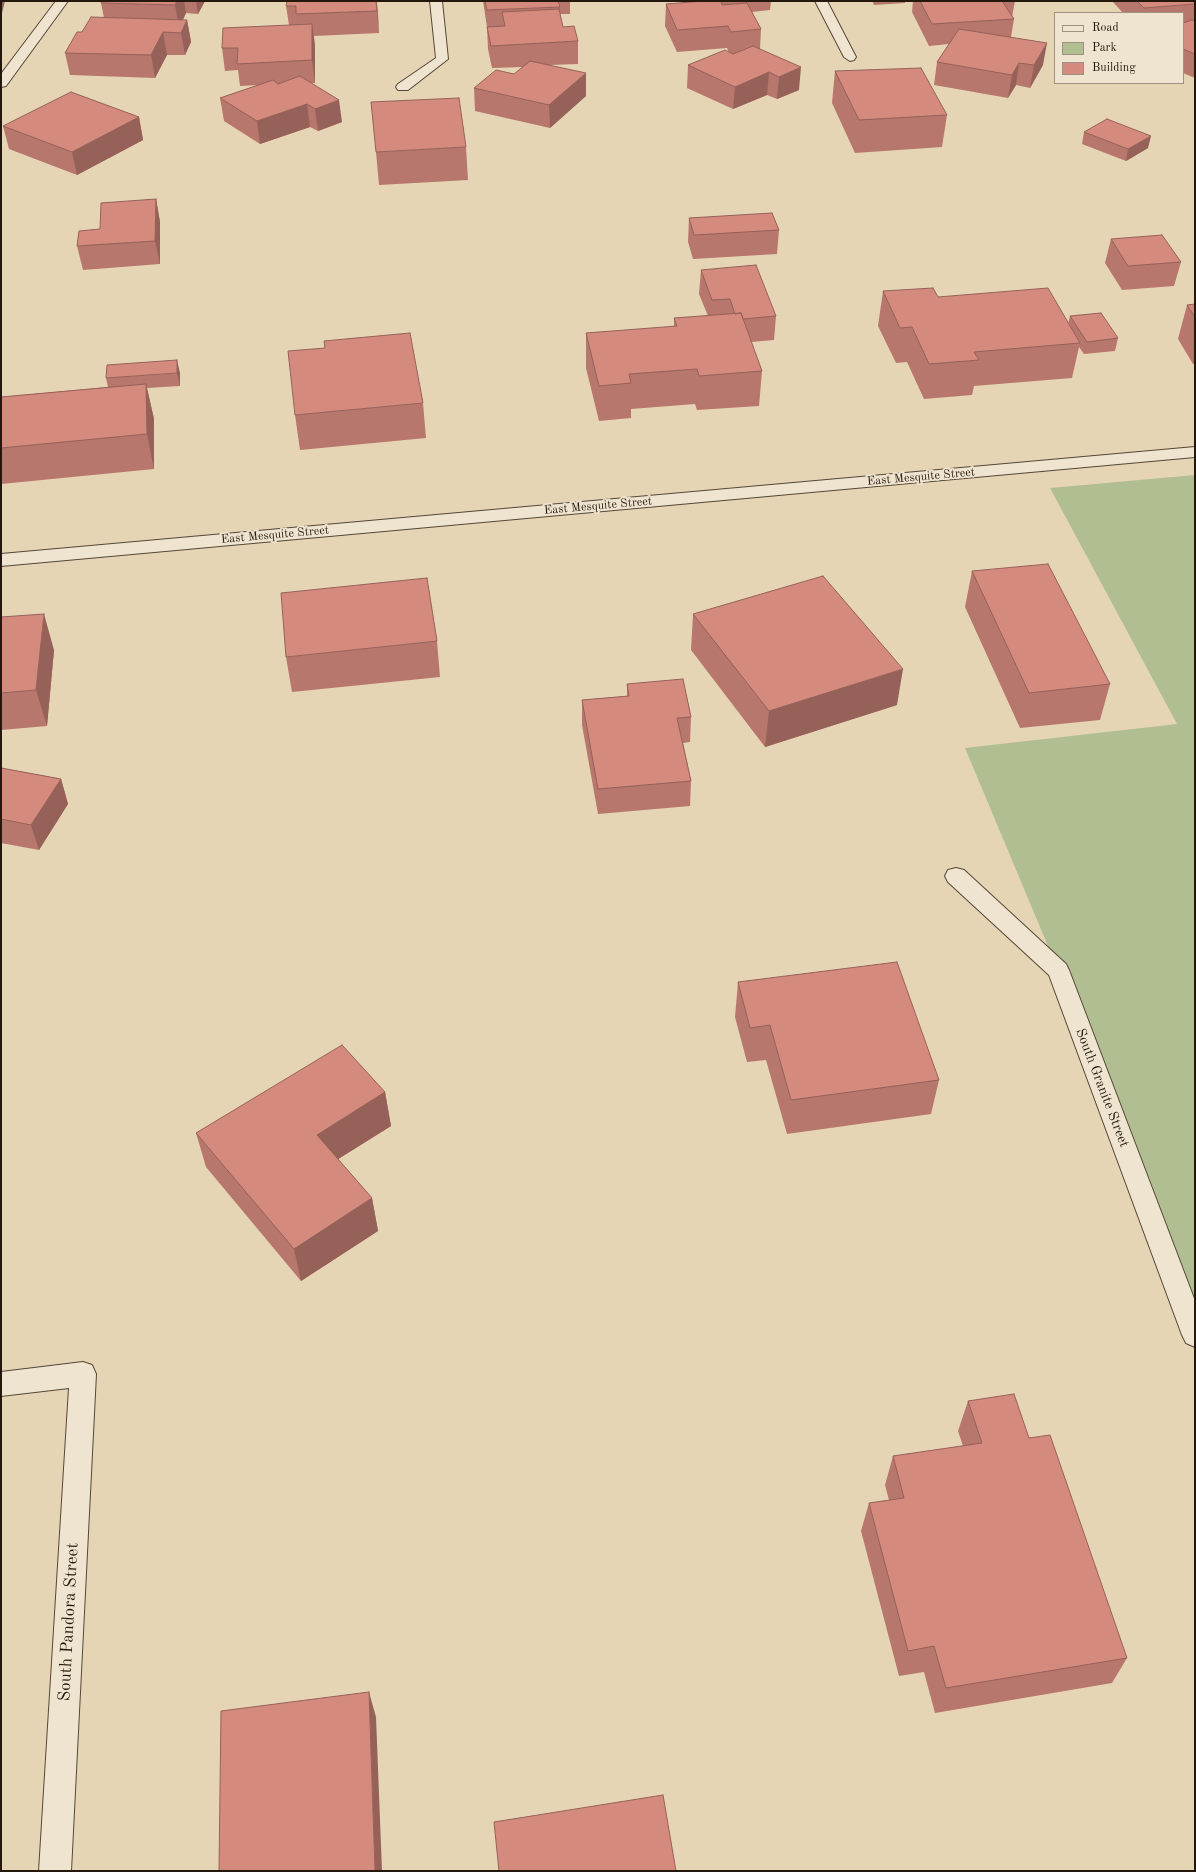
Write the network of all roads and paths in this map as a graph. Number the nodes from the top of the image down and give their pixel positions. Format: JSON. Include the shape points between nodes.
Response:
{"nodes":[{"id":1,"x":62,"y":1,"type":"edge"},
{"id":2,"x":436,"y":1,"type":"edge"},
{"id":3,"x":821,"y":1,"type":"edge"},
{"id":4,"x":850,"y":57,"type":"dead end"},
{"id":5,"x":1,"y":83,"type":"edge"},
{"id":6,"x":403,"y":87,"type":"dead end"},
{"id":7,"x":1195,"y":452,"type":"edge"},
{"id":8,"x":1,"y":560,"type":"edge"},
{"id":9,"x":956,"y":876,"type":"dead end"},
{"id":10,"x":1195,"y":1335,"type":"edge"},
{"id":11,"x":1,"y":1384,"type":"edge"},
{"id":12,"x":55,"y":1871,"type":"edge"}],
"edges":[{"from":1,"to":5,"type":"street"},
{"from":2,"to":6,"type":"street","via":[[442,59]]},
{"from":3,"to":4,"type":"street"},
{"from":7,"to":8,"type":"street","name":"East Mesquite Street"},
{"from":9,"to":10,"type":"street","name":"South Granite Street","via":[[1058,970]]},
{"from":11,"to":12,"type":"street","name":"South Pandora Street","via":[[83,1374]]}]}
